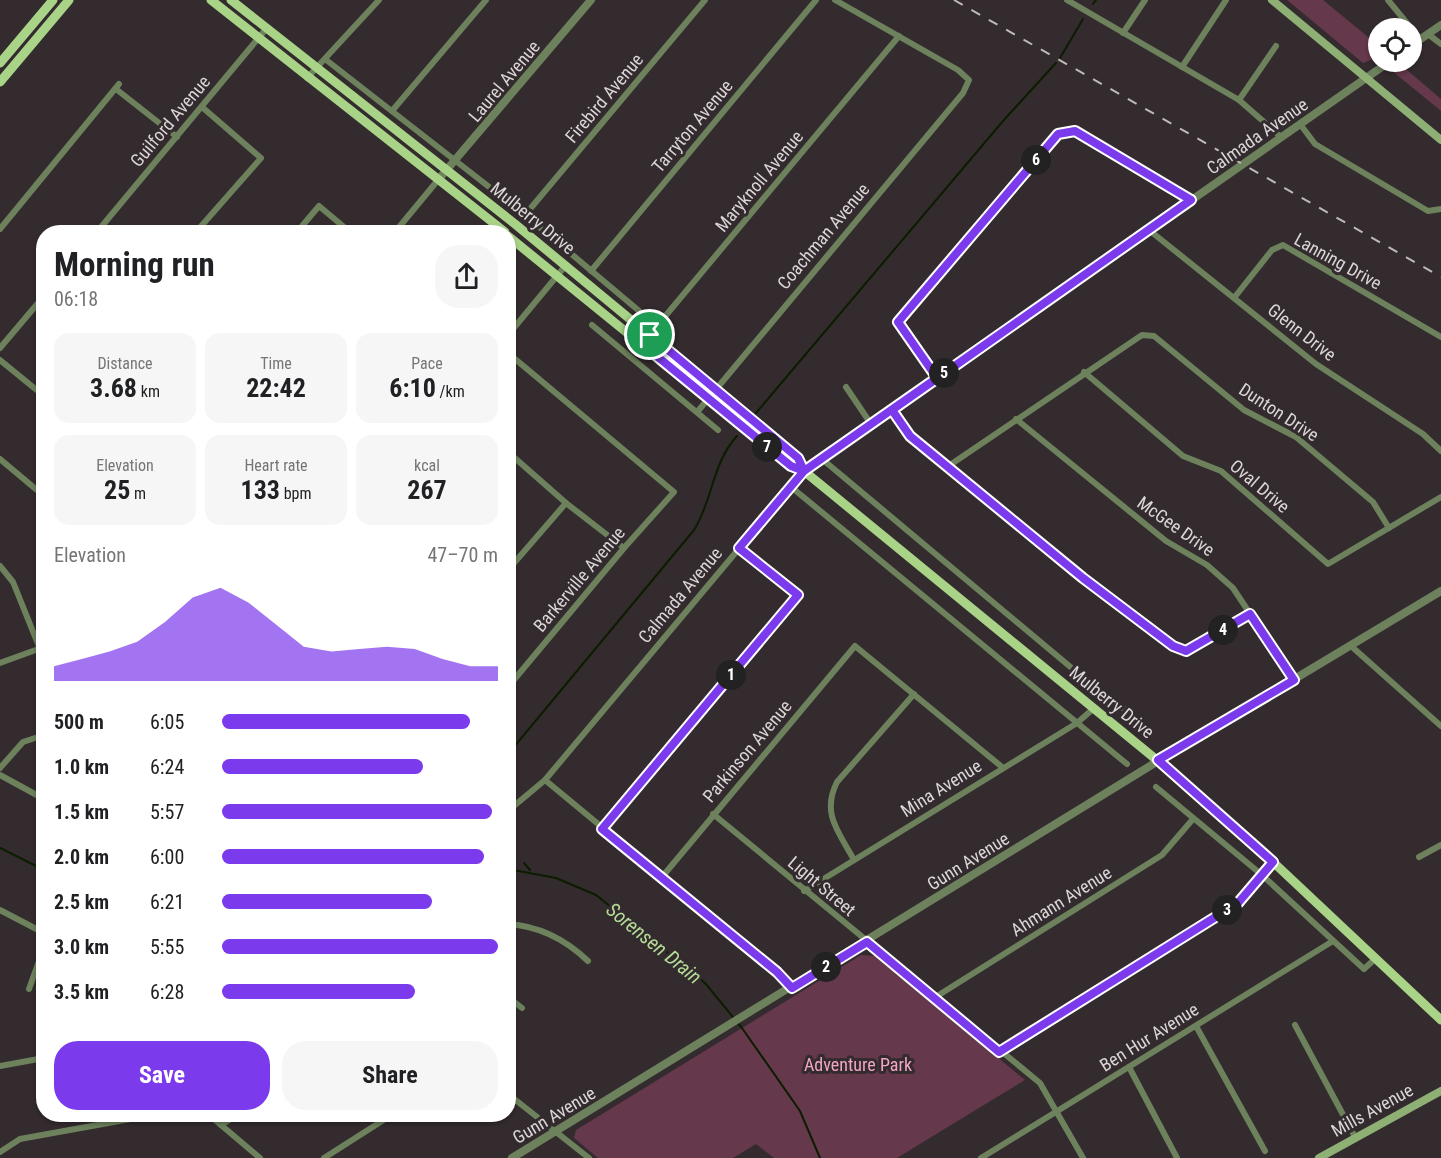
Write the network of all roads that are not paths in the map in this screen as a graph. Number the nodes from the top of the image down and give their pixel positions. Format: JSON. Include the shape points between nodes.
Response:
{"nodes":[{"id":1,"x":53,"y":0,"type":"edge"},
{"id":2,"x":69,"y":0,"type":"edge"},
{"id":3,"x":211,"y":0,"type":"edge"},
{"id":4,"x":231,"y":0,"type":"edge"},
{"id":5,"x":379,"y":0,"type":"edge"},
{"id":6,"x":486,"y":0,"type":"edge"},
{"id":7,"x":591,"y":0,"type":"edge"},
{"id":8,"x":705,"y":0,"type":"edge"},
{"id":9,"x":816,"y":0,"type":"edge"},
{"id":10,"x":835,"y":0,"type":"edge"},
{"id":11,"x":1067,"y":0,"type":"edge"},
{"id":12,"x":1145,"y":0,"type":"edge"},
{"id":13,"x":1226,"y":0,"type":"edge"},
{"id":14,"x":1272,"y":0,"type":"edge"},
{"id":15,"x":1388,"y":0,"type":"edge"},
{"id":16,"x":1403,"y":18,"type":"edge"},
{"id":17,"x":1441,"y":25,"type":"edge"},
{"id":18,"x":266,"y":29,"type":"junction"},
{"id":19,"x":1123,"y":33,"type":"junction"},
{"id":20,"x":1428,"y":34,"type":"junction"},
{"id":21,"x":899,"y":36,"type":"junction"},
{"id":22,"x":1422,"y":38,"type":"edge"},
{"id":23,"x":257,"y":39,"type":"junction"},
{"id":24,"x":1441,"y":44,"type":"edge"},
{"id":25,"x":1276,"y":46,"type":"dead end"},
{"id":26,"x":325,"y":60,"type":"junction"},
{"id":27,"x":0,"y":63,"type":"edge"},
{"id":28,"x":1182,"y":67,"type":"junction"},
{"id":29,"x":316,"y":69,"type":"junction"},
{"id":30,"x":1373,"y":72,"type":"edge"},
{"id":31,"x":1365,"y":77,"type":"junction"},
{"id":32,"x":307,"y":78,"type":"junction"},
{"id":33,"x":0,"y":82,"type":"edge"},
{"id":34,"x":1239,"y":100,"type":"junction"},
{"id":35,"x":202,"y":107,"type":"junction"},
{"id":36,"x":392,"y":111,"type":"junction"},
{"id":37,"x":1300,"y":124,"type":"junction"},
{"id":38,"x":177,"y":137,"type":"junction"},
{"id":39,"x":1281,"y":137,"type":"junction"},
{"id":40,"x":1441,"y":140,"type":"edge"},
{"id":41,"x":455,"y":161,"type":"junction"},
{"id":42,"x":447,"y":171,"type":"junction"},
{"id":43,"x":438,"y":180,"type":"junction"},
{"id":44,"x":1191,"y":200,"type":"junction"},
{"id":45,"x":1441,"y":209,"type":"edge"},
{"id":46,"x":525,"y":215,"type":"junction"},
{"id":47,"x":103,"y":225,"type":"edge"},
{"id":48,"x":202,"y":225,"type":"edge"},
{"id":49,"x":303,"y":225,"type":"edge"},
{"id":50,"x":342,"y":225,"type":"edge"},
{"id":51,"x":401,"y":225,"type":"edge"},
{"id":52,"x":496,"y":225,"type":"edge"},
{"id":53,"x":515,"y":225,"type":"edge"},
{"id":54,"x":516,"y":226,"type":"edge"},
{"id":55,"x":0,"y":229,"type":"edge"},
{"id":56,"x":1149,"y":230,"type":"junction"},
{"id":57,"x":516,"y":242,"type":"edge"},
{"id":58,"x":566,"y":265,"type":"junction"},
{"id":59,"x":591,"y":271,"type":"junction"},
{"id":60,"x":557,"y":275,"type":"junction"},
{"id":61,"x":1234,"y":298,"type":"junction"},
{"id":62,"x":36,"y":305,"type":"edge"},
{"id":63,"x":516,"y":325,"type":"edge"},
{"id":64,"x":592,"y":325,"type":"dead end"},
{"id":65,"x":657,"y":326,"type":"junction"},
{"id":66,"x":650,"y":335,"type":"junction"},
{"id":67,"x":1441,"y":337,"type":"edge"},
{"id":68,"x":642,"y":344,"type":"junction"},
{"id":69,"x":0,"y":348,"type":"edge"},
{"id":70,"x":0,"y":360,"type":"edge"},
{"id":71,"x":516,"y":360,"type":"edge"},
{"id":72,"x":1084,"y":372,"type":"junction"},
{"id":73,"x":937,"y":378,"type":"junction"},
{"id":74,"x":846,"y":387,"type":"dead end"},
{"id":75,"x":36,"y":389,"type":"edge"},
{"id":76,"x":714,"y":390,"type":"junction"},
{"id":77,"x":707,"y":398,"type":"junction"},
{"id":78,"x":892,"y":410,"type":"junction"},
{"id":79,"x":698,"y":411,"type":"junction"},
{"id":80,"x":1016,"y":419,"type":"junction"},
{"id":81,"x":871,"y":424,"type":"junction"},
{"id":82,"x":718,"y":430,"type":"dead end"},
{"id":83,"x":1441,"y":452,"type":"edge"},
{"id":84,"x":0,"y":459,"type":"edge"},
{"id":85,"x":822,"y":459,"type":"junction"},
{"id":86,"x":516,"y":460,"type":"edge"},
{"id":87,"x":947,"y":467,"type":"junction"},
{"id":88,"x":804,"y":471,"type":"junction"},
{"id":89,"x":790,"y":486,"type":"junction"},
{"id":90,"x":36,"y":489,"type":"edge"},
{"id":91,"x":1441,"y":497,"type":"edge"},
{"id":92,"x":566,"y":503,"type":"junction"},
{"id":93,"x":1389,"y":528,"type":"junction"},
{"id":94,"x":624,"y":548,"type":"junction"},
{"id":95,"x":739,"y":548,"type":"junction"},
{"id":96,"x":516,"y":561,"type":"edge"},
{"id":97,"x":0,"y":566,"type":"edge"},
{"id":98,"x":1441,"y":591,"type":"edge"},
{"id":99,"x":1250,"y":614,"type":"junction"},
{"id":100,"x":36,"y":636,"type":"edge"},
{"id":101,"x":1351,"y":646,"type":"junction"},
{"id":102,"x":36,"y":650,"type":"edge"},
{"id":103,"x":0,"y":663,"type":"edge"},
{"id":104,"x":516,"y":677,"type":"edge"},
{"id":105,"x":1294,"y":680,"type":"junction"},
{"id":106,"x":914,"y":694,"type":"junction"},
{"id":107,"x":1093,"y":709,"type":"junction"},
{"id":108,"x":1132,"y":712,"type":"dead end"},
{"id":109,"x":1077,"y":723,"type":"junction"},
{"id":110,"x":1440,"y":724,"type":"edge"},
{"id":111,"x":36,"y":738,"type":"edge"},
{"id":112,"x":1158,"y":760,"type":"junction"},
{"id":113,"x":1127,"y":764,"type":"dead end"},
{"id":114,"x":1002,"y":767,"type":"junction"},
{"id":115,"x":0,"y":768,"type":"edge"},
{"id":116,"x":0,"y":775,"type":"edge"},
{"id":117,"x":545,"y":780,"type":"junction"},
{"id":118,"x":1156,"y":787,"type":"dead end"},
{"id":119,"x":36,"y":795,"type":"edge"},
{"id":120,"x":516,"y":804,"type":"edge"},
{"id":121,"x":713,"y":814,"type":"junction"},
{"id":122,"x":1193,"y":819,"type":"junction"},
{"id":123,"x":602,"y":829,"type":"junction"},
{"id":124,"x":1441,"y":845,"type":"edge"},
{"id":125,"x":1419,"y":857,"type":"dead end"},
{"id":126,"x":854,"y":860,"type":"junction"},
{"id":127,"x":1273,"y":862,"type":"junction"},
{"id":128,"x":1262,"y":875,"type":"junction"},
{"id":129,"x":662,"y":877,"type":"junction"},
{"id":130,"x":804,"y":891,"type":"junction"},
{"id":131,"x":0,"y":910,"type":"edge"},
{"id":132,"x":516,"y":925,"type":"edge"},
{"id":133,"x":36,"y":929,"type":"edge"},
{"id":134,"x":1333,"y":941,"type":"junction"},
{"id":135,"x":867,"y":942,"type":"junction"},
{"id":136,"x":1376,"y":958,"type":"junction"},
{"id":137,"x":588,"y":961,"type":"dead end"},
{"id":138,"x":36,"y":969,"type":"edge"},
{"id":139,"x":29,"y":988,"type":"dead end"},
{"id":140,"x":792,"y":988,"type":"junction"},
{"id":141,"x":934,"y":998,"type":"junction"},
{"id":142,"x":516,"y":1003,"type":"edge"},
{"id":143,"x":522,"y":1008,"type":"dead end"},
{"id":144,"x":1441,"y":1020,"type":"edge"},
{"id":145,"x":1294,"y":1025,"type":"dead end"},
{"id":146,"x":1196,"y":1026,"type":"junction"},
{"id":147,"x":999,"y":1052,"type":"junction"},
{"id":148,"x":36,"y":1059,"type":"edge"},
{"id":149,"x":0,"y":1066,"type":"edge"},
{"id":150,"x":1129,"y":1067,"type":"junction"},
{"id":151,"x":1441,"y":1091,"type":"edge"},
{"id":152,"x":516,"y":1100,"type":"edge"},
{"id":153,"x":1058,"y":1111,"type":"junction"},
{"id":154,"x":114,"y":1122,"type":"edge"},
{"id":155,"x":217,"y":1122,"type":"edge"},
{"id":156,"x":226,"y":1122,"type":"edge"},
{"id":157,"x":380,"y":1122,"type":"edge"},
{"id":158,"x":221,"y":1125,"type":"junction"},
{"id":159,"x":557,"y":1131,"type":"junction"},
{"id":160,"x":1355,"y":1137,"type":"junction"},
{"id":161,"x":1265,"y":1151,"type":"dead end"},
{"id":162,"x":0,"y":1152,"type":"edge"},
{"id":163,"x":993,"y":1155,"type":"edge"},
{"id":164,"x":260,"y":1158,"type":"edge"},
{"id":165,"x":324,"y":1158,"type":"edge"},
{"id":166,"x":513,"y":1158,"type":"edge"},
{"id":167,"x":589,"y":1158,"type":"edge"},
{"id":168,"x":981,"y":1158,"type":"edge"},
{"id":169,"x":1083,"y":1158,"type":"edge"},
{"id":170,"x":1178,"y":1158,"type":"edge"},
{"id":171,"x":1319,"y":1158,"type":"edge"}],
"edges":[{"from":1,"to":27,"type":"main road"},
{"from":2,"to":33,"type":"main road"},
{"from":3,"to":23,"type":"main road","name":"Mulberry Drive"},
{"from":4,"to":18,"type":"main road","name":"Mulberry Drive"},
{"from":5,"to":26,"type":"street"},
{"from":6,"to":36,"type":"street"},
{"from":7,"to":41,"type":"street","name":"Laurel Avenue"},
{"from":8,"to":46,"type":"street","name":"Firebird Avenue"},
{"from":9,"to":59,"type":"street","name":"Tarryton Avenue"},
{"from":10,"to":21,"type":"street"},
{"from":11,"to":19,"type":"street"},
{"from":12,"to":19,"type":"street"},
{"from":13,"to":28,"type":"street"},
{"from":14,"to":31,"type":"main road"},
{"from":15,"to":16,"type":"street"},
{"from":17,"to":20,"type":"street"},
{"from":18,"to":23,"type":"street","name":"Guilford Avenue"},
{"from":18,"to":29,"type":"main road","name":"Mulberry Drive"},
{"from":19,"to":28,"type":"street"},
{"from":20,"to":22,"type":"street"},
{"from":20,"to":24,"type":"street"},
{"from":21,"to":65,"type":"street","name":"Maryknoll Avenue"},
{"from":21,"to":76,"type":"street","name":"Coachman Avenue","via":[[958,70],[969,80],[963,93]]},
{"from":23,"to":32,"type":"main road","name":"Mulberry Drive"},
{"from":23,"to":35,"type":"street","name":"Guilford Avenue"},
{"from":25,"to":34,"type":"street"},
{"from":26,"to":29,"type":"street"},
{"from":26,"to":36,"type":"street"},
{"from":28,"to":34,"type":"street"},
{"from":29,"to":32,"type":"street"},
{"from":29,"to":42,"type":"main road","name":"Mulberry Drive"},
{"from":30,"to":31,"type":"street","name":"Calmada Avenue"},
{"from":31,"to":37,"type":"street","name":"Calmada Avenue"},
{"from":31,"to":40,"type":"main road"},
{"from":32,"to":43,"type":"main road","name":"Mulberry Drive"},
{"from":34,"to":39,"type":"street"},
{"from":35,"to":38,"type":"street","name":"Guilford Avenue"},
{"from":35,"to":48,"type":"street","via":[[261,158]]},
{"from":36,"to":41,"type":"street"},
{"from":37,"to":39,"type":"street","name":"Calmada Avenue"},
{"from":37,"to":45,"type":"street","via":[[1315,144],[1428,211]]},
{"from":38,"to":47,"type":"street","name":"Guilford Avenue"},
{"from":38,"to":55,"type":"street","via":[[117,87]]},
{"from":39,"to":44,"type":"street","name":"Calmada Avenue"},
{"from":41,"to":42,"type":"street","name":"Laurel Avenue"},
{"from":41,"to":46,"type":"street"},
{"from":42,"to":43,"type":"street","name":"Laurel Avenue"},
{"from":42,"to":53,"type":"main road","name":"Mulberry Drive"},
{"from":43,"to":51,"type":"street"},
{"from":43,"to":52,"type":"main road","name":"Mulberry Drive"},
{"from":44,"to":56,"type":"street","name":"Calmada Avenue"},
{"from":44,"to":73,"type":"street","via":[[1075,131],[1058,134],[898,322]]},
{"from":46,"to":59,"type":"street"},
{"from":49,"to":50,"type":"street","via":[[319,206]]},
{"from":54,"to":58,"type":"main road","name":"Mulberry Drive"},
{"from":56,"to":61,"type":"street","name":"Glenn Drive"},
{"from":56,"to":73,"type":"street","name":"Calmada Avenue"},
{"from":57,"to":60,"type":"main road","name":"Mulberry Drive"},
{"from":58,"to":60,"type":"street"},
{"from":58,"to":66,"type":"main road","name":"Mulberry Drive"},
{"from":59,"to":65,"type":"street"},
{"from":60,"to":63,"type":"street"},
{"from":60,"to":68,"type":"main road","name":"Mulberry Drive"},
{"from":61,"to":67,"type":"street","name":"Lanning Drive","via":[[1272,250],[1283,245]]},
{"from":61,"to":83,"type":"street","name":"Glenn Drive","via":[[1316,364],[1423,434]]},
{"from":62,"to":69,"type":"street"},
{"from":64,"to":79,"type":"street"},
{"from":65,"to":66,"type":"street","name":"Maryknoll Avenue"},
{"from":66,"to":68,"type":"street","name":"Maryknoll Avenue"},
{"from":66,"to":76,"type":"main road","name":"Mulberry Drive"},
{"from":68,"to":77,"type":"main road","name":"Mulberry Drive"},
{"from":70,"to":75,"type":"street"},
{"from":71,"to":94,"type":"street","name":"Barkerville Avenue","via":[[674,492]]},
{"from":72,"to":80,"type":"street"},
{"from":72,"to":93,"type":"street","name":"Oval Drive","via":[[1183,456],[1221,471],[1328,564]]},
{"from":72,"to":93,"type":"street","name":"Dunton Drive","via":[[1142,335],[1154,336],[1244,410],[1296,437],[1373,502]]},
{"from":73,"to":78,"type":"street","name":"Calmada Avenue"},
{"from":74,"to":81,"type":"street"},
{"from":76,"to":77,"type":"street","name":"Coachman Avenue"},
{"from":76,"to":88,"type":"main road","name":"Mulberry Drive","via":[[798,458]]},
{"from":77,"to":79,"type":"street","name":"Coachman Avenue"},
{"from":77,"to":88,"type":"main road","name":"Mulberry Drive","via":[[791,466]]},
{"from":78,"to":81,"type":"street","name":"Calmada Avenue"},
{"from":78,"to":87,"type":"street","via":[[910,436]]},
{"from":79,"to":82,"type":"street"},
{"from":80,"to":87,"type":"street"},
{"from":80,"to":99,"type":"street","name":"McGee Drive","via":[[1166,541],[1207,565],[1233,588]]},
{"from":81,"to":85,"type":"street","name":"Calmada Avenue"},
{"from":84,"to":90,"type":"street"},
{"from":85,"to":88,"type":"street","name":"Calmada Avenue"},
{"from":85,"to":108,"type":"street","via":[[1118,706]]},
{"from":86,"to":92,"type":"street"},
{"from":87,"to":99,"type":"street","via":[[1173,646],[1186,651]]},
{"from":88,"to":89,"type":"street","name":"Calmada Avenue"},
{"from":88,"to":107,"type":"main road","name":"Mulberry Drive"},
{"from":89,"to":95,"type":"street","name":"Calmada Avenue"},
{"from":89,"to":109,"type":"street"},
{"from":91,"to":93,"type":"street"},
{"from":92,"to":94,"type":"street"},
{"from":92,"to":96,"type":"street"},
{"from":94,"to":104,"type":"street","name":"Barkerville Avenue"},
{"from":95,"to":117,"type":"street","name":"Calmada Avenue"},
{"from":95,"to":123,"type":"street","via":[[798,595]]},
{"from":97,"to":100,"type":"street","via":[[13,582]]},
{"from":98,"to":101,"type":"street","name":"Gunn Avenue"},
{"from":99,"to":105,"type":"street","name":"McGee Drive"},
{"from":101,"to":105,"type":"street","name":"Gunn Avenue"},
{"from":101,"to":110,"type":"street"},
{"from":102,"to":103,"type":"street"},
{"from":105,"to":112,"type":"street","name":"Gunn Avenue"},
{"from":106,"to":114,"type":"street"},
{"from":106,"to":121,"type":"street","name":"Parkinson Avenue","via":[[855,646]]},
{"from":106,"to":126,"type":"street","via":[[837,782],[829,797],[830,816]]},
{"from":107,"to":109,"type":"street","name":"Mina Avenue"},
{"from":107,"to":112,"type":"main road","name":"Mulberry Drive"},
{"from":109,"to":113,"type":"street"},
{"from":109,"to":114,"type":"street","name":"Mina Avenue"},
{"from":111,"to":115,"type":"street","via":[[23,742]]},
{"from":112,"to":127,"type":"main road","name":"Mulberry Drive"},
{"from":112,"to":135,"type":"street","name":"Gunn Avenue"},
{"from":114,"to":126,"type":"street","name":"Mina Avenue"},
{"from":116,"to":119,"type":"street"},
{"from":117,"to":120,"type":"street","name":"Calmada Avenue"},
{"from":117,"to":123,"type":"street"},
{"from":118,"to":122,"type":"street"},
{"from":121,"to":129,"type":"street","name":"Parkinson Avenue"},
{"from":121,"to":130,"type":"street","name":"Light Street"},
{"from":122,"to":128,"type":"street"},
{"from":122,"to":141,"type":"street","name":"Ahmann Avenue","via":[[1162,855]]},
{"from":123,"to":129,"type":"street"},
{"from":124,"to":125,"type":"street"},
{"from":126,"to":130,"type":"street","name":"Mina Avenue"},
{"from":127,"to":128,"type":"street"},
{"from":127,"to":136,"type":"main road","name":"Mulberry Drive"},
{"from":128,"to":134,"type":"street"},
{"from":128,"to":147,"type":"street","via":[[1238,903]]},
{"from":129,"to":140,"type":"street"},
{"from":130,"to":135,"type":"street","name":"Light Street"},
{"from":131,"to":133,"type":"street"},
{"from":132,"to":137,"type":"street","via":[[553,936]]},
{"from":134,"to":136,"type":"street","via":[[1364,969]]},
{"from":134,"to":146,"type":"street","name":"Ben Hur Avenue"},
{"from":135,"to":140,"type":"street","name":"Gunn Avenue"},
{"from":135,"to":141,"type":"street","name":"Light Street"},
{"from":136,"to":144,"type":"main road","name":"Mulberry Drive"},
{"from":138,"to":139,"type":"street"},
{"from":140,"to":159,"type":"street","name":"Gunn Avenue"},
{"from":141,"to":147,"type":"street","name":"Light Street"},
{"from":142,"to":143,"type":"street"},
{"from":145,"to":160,"type":"street"},
{"from":146,"to":150,"type":"street","name":"Ben Hur Avenue"},
{"from":146,"to":161,"type":"street"},
{"from":147,"to":153,"type":"street","name":"Light Street","via":[[1040,1083]]},
{"from":148,"to":149,"type":"street"},
{"from":150,"to":153,"type":"street","name":"Ben Hur Avenue"},
{"from":150,"to":170,"type":"street"},
{"from":151,"to":160,"type":"main road","name":"Mills Avenue"},
{"from":152,"to":159,"type":"street"},
{"from":153,"to":163,"type":"street","name":"Ben Hur Avenue"},
{"from":153,"to":169,"type":"street","name":"Light Street"},
{"from":154,"to":162,"type":"street","via":[[20,1139]]},
{"from":155,"to":158,"type":"street"},
{"from":156,"to":158,"type":"street"},
{"from":157,"to":165,"type":"street"},
{"from":158,"to":164,"type":"street"},
{"from":159,"to":166,"type":"street","name":"Gunn Avenue"},
{"from":159,"to":167,"type":"street"},
{"from":160,"to":171,"type":"main road","name":"Mills Avenue"},
{"from":163,"to":168,"type":"street","name":"Ben Hur Avenue"}]}
